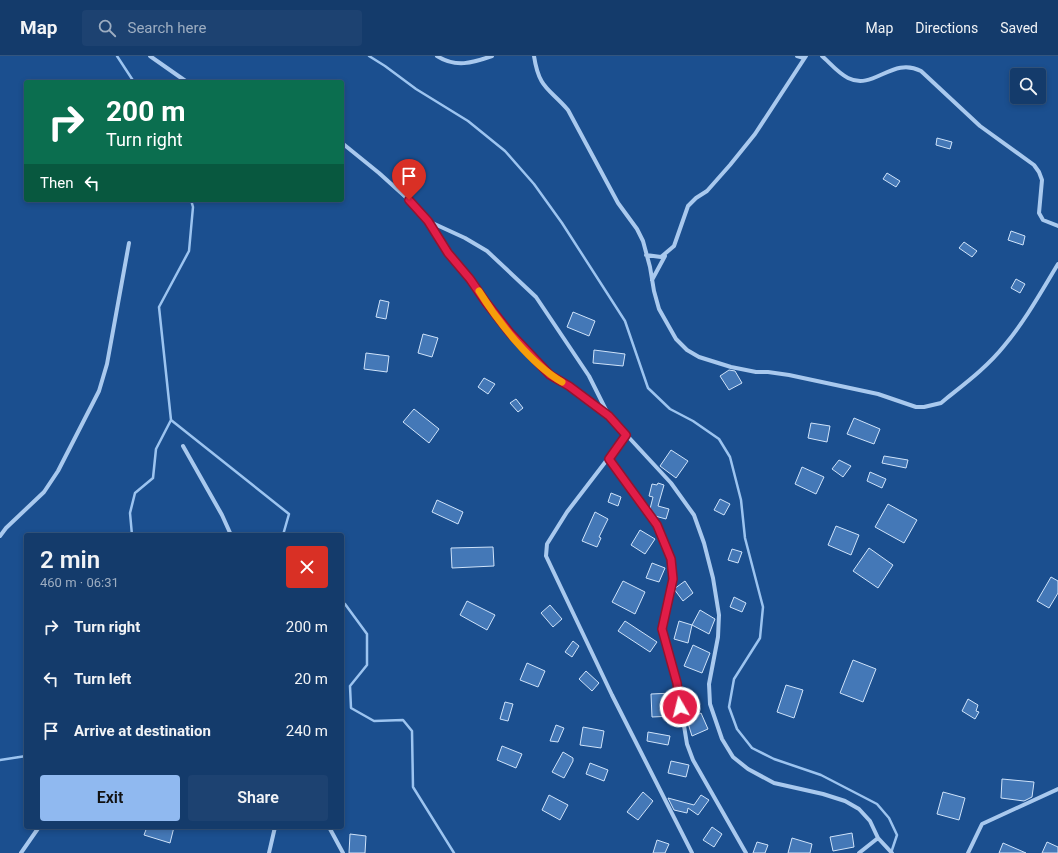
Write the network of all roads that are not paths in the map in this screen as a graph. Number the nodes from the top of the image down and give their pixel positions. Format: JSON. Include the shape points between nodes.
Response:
{"nodes":[{"id":1,"x":150,"y":56,"type":"edge"},
{"id":2,"x":437,"y":56,"type":"edge"},
{"id":3,"x":492,"y":56,"type":"edge"},
{"id":4,"x":534,"y":56,"type":"edge"},
{"id":5,"x":797,"y":56,"type":"edge"},
{"id":6,"x":822,"y":56,"type":"edge"},
{"id":7,"x":805,"y":57,"type":"edge"},
{"id":8,"x":184,"y":80,"type":"edge"},
{"id":9,"x":344,"y":145,"type":"edge"},
{"id":10,"x":428,"y":221,"type":"junction"},
{"id":11,"x":1058,"y":226,"type":"edge"},
{"id":12,"x":129,"y":243,"type":"dead end"},
{"id":13,"x":646,"y":255,"type":"junction"},
{"id":14,"x":665,"y":255,"type":"junction"},
{"id":15,"x":1058,"y":264,"type":"edge"},
{"id":16,"x":652,"y":280,"type":"junction"},
{"id":17,"x":609,"y":416,"type":"junction"},
{"id":18,"x":626,"y":435,"type":"junction"},
{"id":19,"x":183,"y":446,"type":"dead end"},
{"id":20,"x":609,"y":459,"type":"junction"},
{"id":21,"x":230,"y":533,"type":"edge"},
{"id":22,"x":0,"y":536,"type":"edge"},
{"id":23,"x":1058,"y":789,"type":"edge"},
{"id":24,"x":38,"y":829,"type":"edge"},
{"id":25,"x":275,"y":829,"type":"edge"},
{"id":26,"x":330,"y":829,"type":"edge"},
{"id":27,"x":878,"y":838,"type":"junction"},
{"id":28,"x":21,"y":853,"type":"edge"},
{"id":29,"x":269,"y":853,"type":"edge"},
{"id":30,"x":343,"y":853,"type":"edge"},
{"id":31,"x":692,"y":853,"type":"edge"},
{"id":32,"x":746,"y":853,"type":"edge"},
{"id":33,"x":859,"y":853,"type":"edge"},
{"id":34,"x":892,"y":853,"type":"edge"},
{"id":35,"x":968,"y":853,"type":"edge"}],
"edges":[{"from":1,"to":8,"type":"street"},
{"from":2,"to":3,"type":"street","via":[[449,63],[466,63]]},
{"from":4,"to":13,"type":"street","via":[[542,85],[568,110],[618,203],[637,229]]},
{"from":5,"to":7,"type":"street"},
{"from":6,"to":11,"type":"street","via":[[848,78],[857,80],[903,65],[921,71],[980,126],[1034,165],[1042,180],[1039,213],[1043,220]]},
{"from":7,"to":14,"type":"street","via":[[755,134],[707,191],[688,206],[674,246]]},
{"from":9,"to":10,"type":"street","via":[[409,200]]},
{"from":10,"to":17,"type":"street","via":[[448,253],[510,333],[550,375]]},
{"from":10,"to":17,"type":"street","via":[[486,251],[536,297],[589,376]]},
{"from":12,"to":22,"type":"street","via":[[107,364],[99,391],[48,486]]},
{"from":13,"to":14,"type":"street"},
{"from":13,"to":16,"type":"street"},
{"from":14,"to":16,"type":"street"},
{"from":15,"to":16,"type":"street","via":[[1016,331],[992,359],[941,403],[924,407],[916,407],[878,394],[768,372],[756,372],[699,357],[676,339],[667,325],[659,309]]},
{"from":17,"to":18,"type":"street"},
{"from":18,"to":20,"type":"street"},
{"from":18,"to":27,"type":"street","via":[[671,482],[694,515],[704,543],[719,615],[718,637],[709,684],[710,704],[722,739],[733,757],[748,769],[774,783],[824,794],[859,809],[870,821]]},
{"from":19,"to":21,"type":"street"},
{"from":20,"to":31,"type":"street","via":[[564,517],[547,544],[546,556],[612,695]]},
{"from":20,"to":32,"type":"street","via":[[657,525],[671,559],[673,579],[662,629],[677,683],[686,744]]},
{"from":23,"to":35,"type":"street","via":[[982,824]]},
{"from":24,"to":28,"type":"street"},
{"from":25,"to":29,"type":"street"},
{"from":26,"to":30,"type":"street"},
{"from":27,"to":33,"type":"street"},
{"from":27,"to":34,"type":"street"}]}
